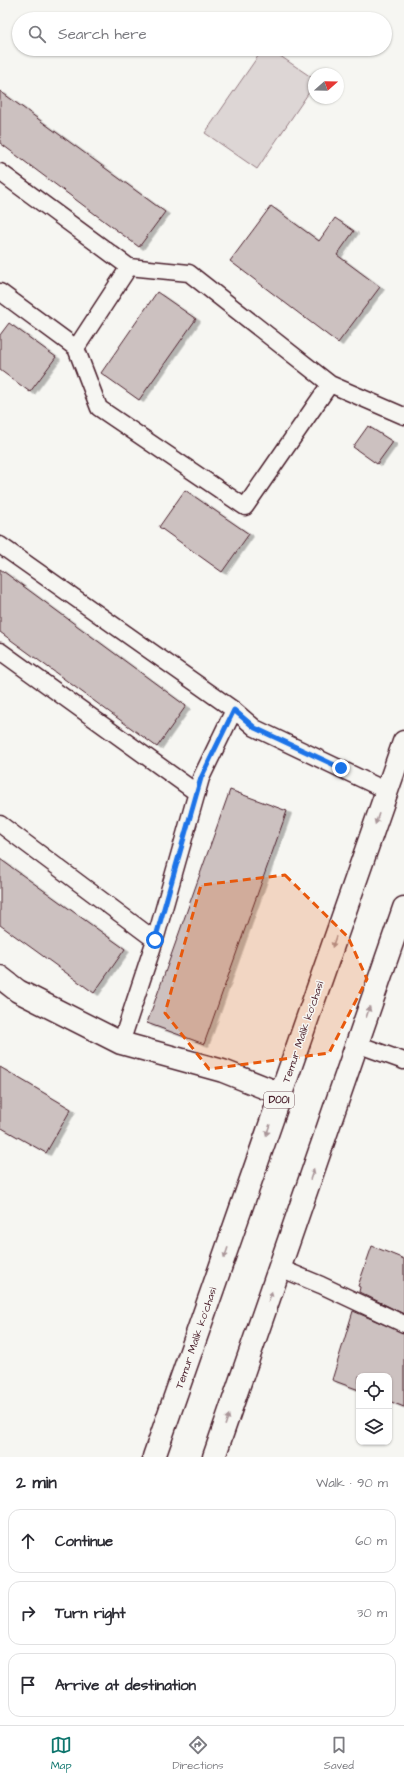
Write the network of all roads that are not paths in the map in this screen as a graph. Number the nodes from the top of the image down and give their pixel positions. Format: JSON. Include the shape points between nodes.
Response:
{"nodes":[{"id":1,"x":0,"y":172,"type":"edge"},
{"id":2,"x":129,"y":267,"type":"junction"},
{"id":3,"x":0,"y":292,"type":"edge"},
{"id":4,"x":76,"y":348,"type":"junction"},
{"id":5,"x":330,"y":384,"type":"junction"},
{"id":6,"x":404,"y":416,"type":"edge"},
{"id":7,"x":0,"y":545,"type":"edge"},
{"id":8,"x":0,"y":651,"type":"edge"},
{"id":9,"x":234,"y":710,"type":"junction"},
{"id":10,"x":404,"y":742,"type":"edge"},
{"id":11,"x":387,"y":790,"type":"junction"},
{"id":12,"x":197,"y":793,"type":"junction"},
{"id":13,"x":0,"y":824,"type":"edge"},
{"id":14,"x":404,"y":908,"type":"edge"},
{"id":15,"x":155,"y":940,"type":"junction"},
{"id":16,"x":0,"y":977,"type":"edge"},
{"id":17,"x":121,"y":1043,"type":"junction"},
{"id":18,"x":357,"y":1044,"type":"junction"},
{"id":19,"x":404,"y":1061,"type":"edge"},
{"id":20,"x":281,"y":1094,"type":"junction"},
{"id":21,"x":280,"y":1268,"type":"junction"},
{"id":22,"x":404,"y":1324,"type":"edge"},
{"id":23,"x":154,"y":1457,"type":"edge"},
{"id":24,"x":214,"y":1457,"type":"edge"}],
"edges":[{"from":1,"to":2,"type":"lane"},
{"from":2,"to":4,"type":"lane"},
{"from":2,"to":5,"type":"lane","via":[[189,273]]},
{"from":3,"to":4,"type":"lane"},
{"from":4,"to":5,"type":"lane","via":[[99,408],[245,507]]},
{"from":5,"to":6,"type":"lane"},
{"from":7,"to":9,"type":"lane"},
{"from":8,"to":12,"type":"lane"},
{"from":9,"to":11,"type":"lane","via":[[255,728]]},
{"from":9,"to":12,"type":"lane","via":[[201,778]]},
{"from":10,"to":11,"type":"main road","name":"Temur Malik ko'chasi","number":"D001"},
{"from":11,"to":20,"type":"main road","name":"Temur Malik ko'chasi","number":"D001","one_way":true},
{"from":12,"to":15,"type":"lane"},
{"from":13,"to":15,"type":"lane"},
{"from":18,"to":14,"type":"main road","one_way":true},
{"from":15,"to":17,"type":"lane"},
{"from":16,"to":17,"type":"main road","via":[[18,991]]},
{"from":17,"to":20,"type":"main road","via":[[223,1071]]},
{"from":18,"to":19,"type":"lane"},
{"from":21,"to":18,"type":"main road","one_way":true},
{"from":20,"to":23,"type":"main road","name":"Temur Malik ko'chasi","number":"D001","one_way":true},
{"from":21,"to":22,"type":"lane"},
{"from":24,"to":21,"type":"main road","one_way":true}]}
